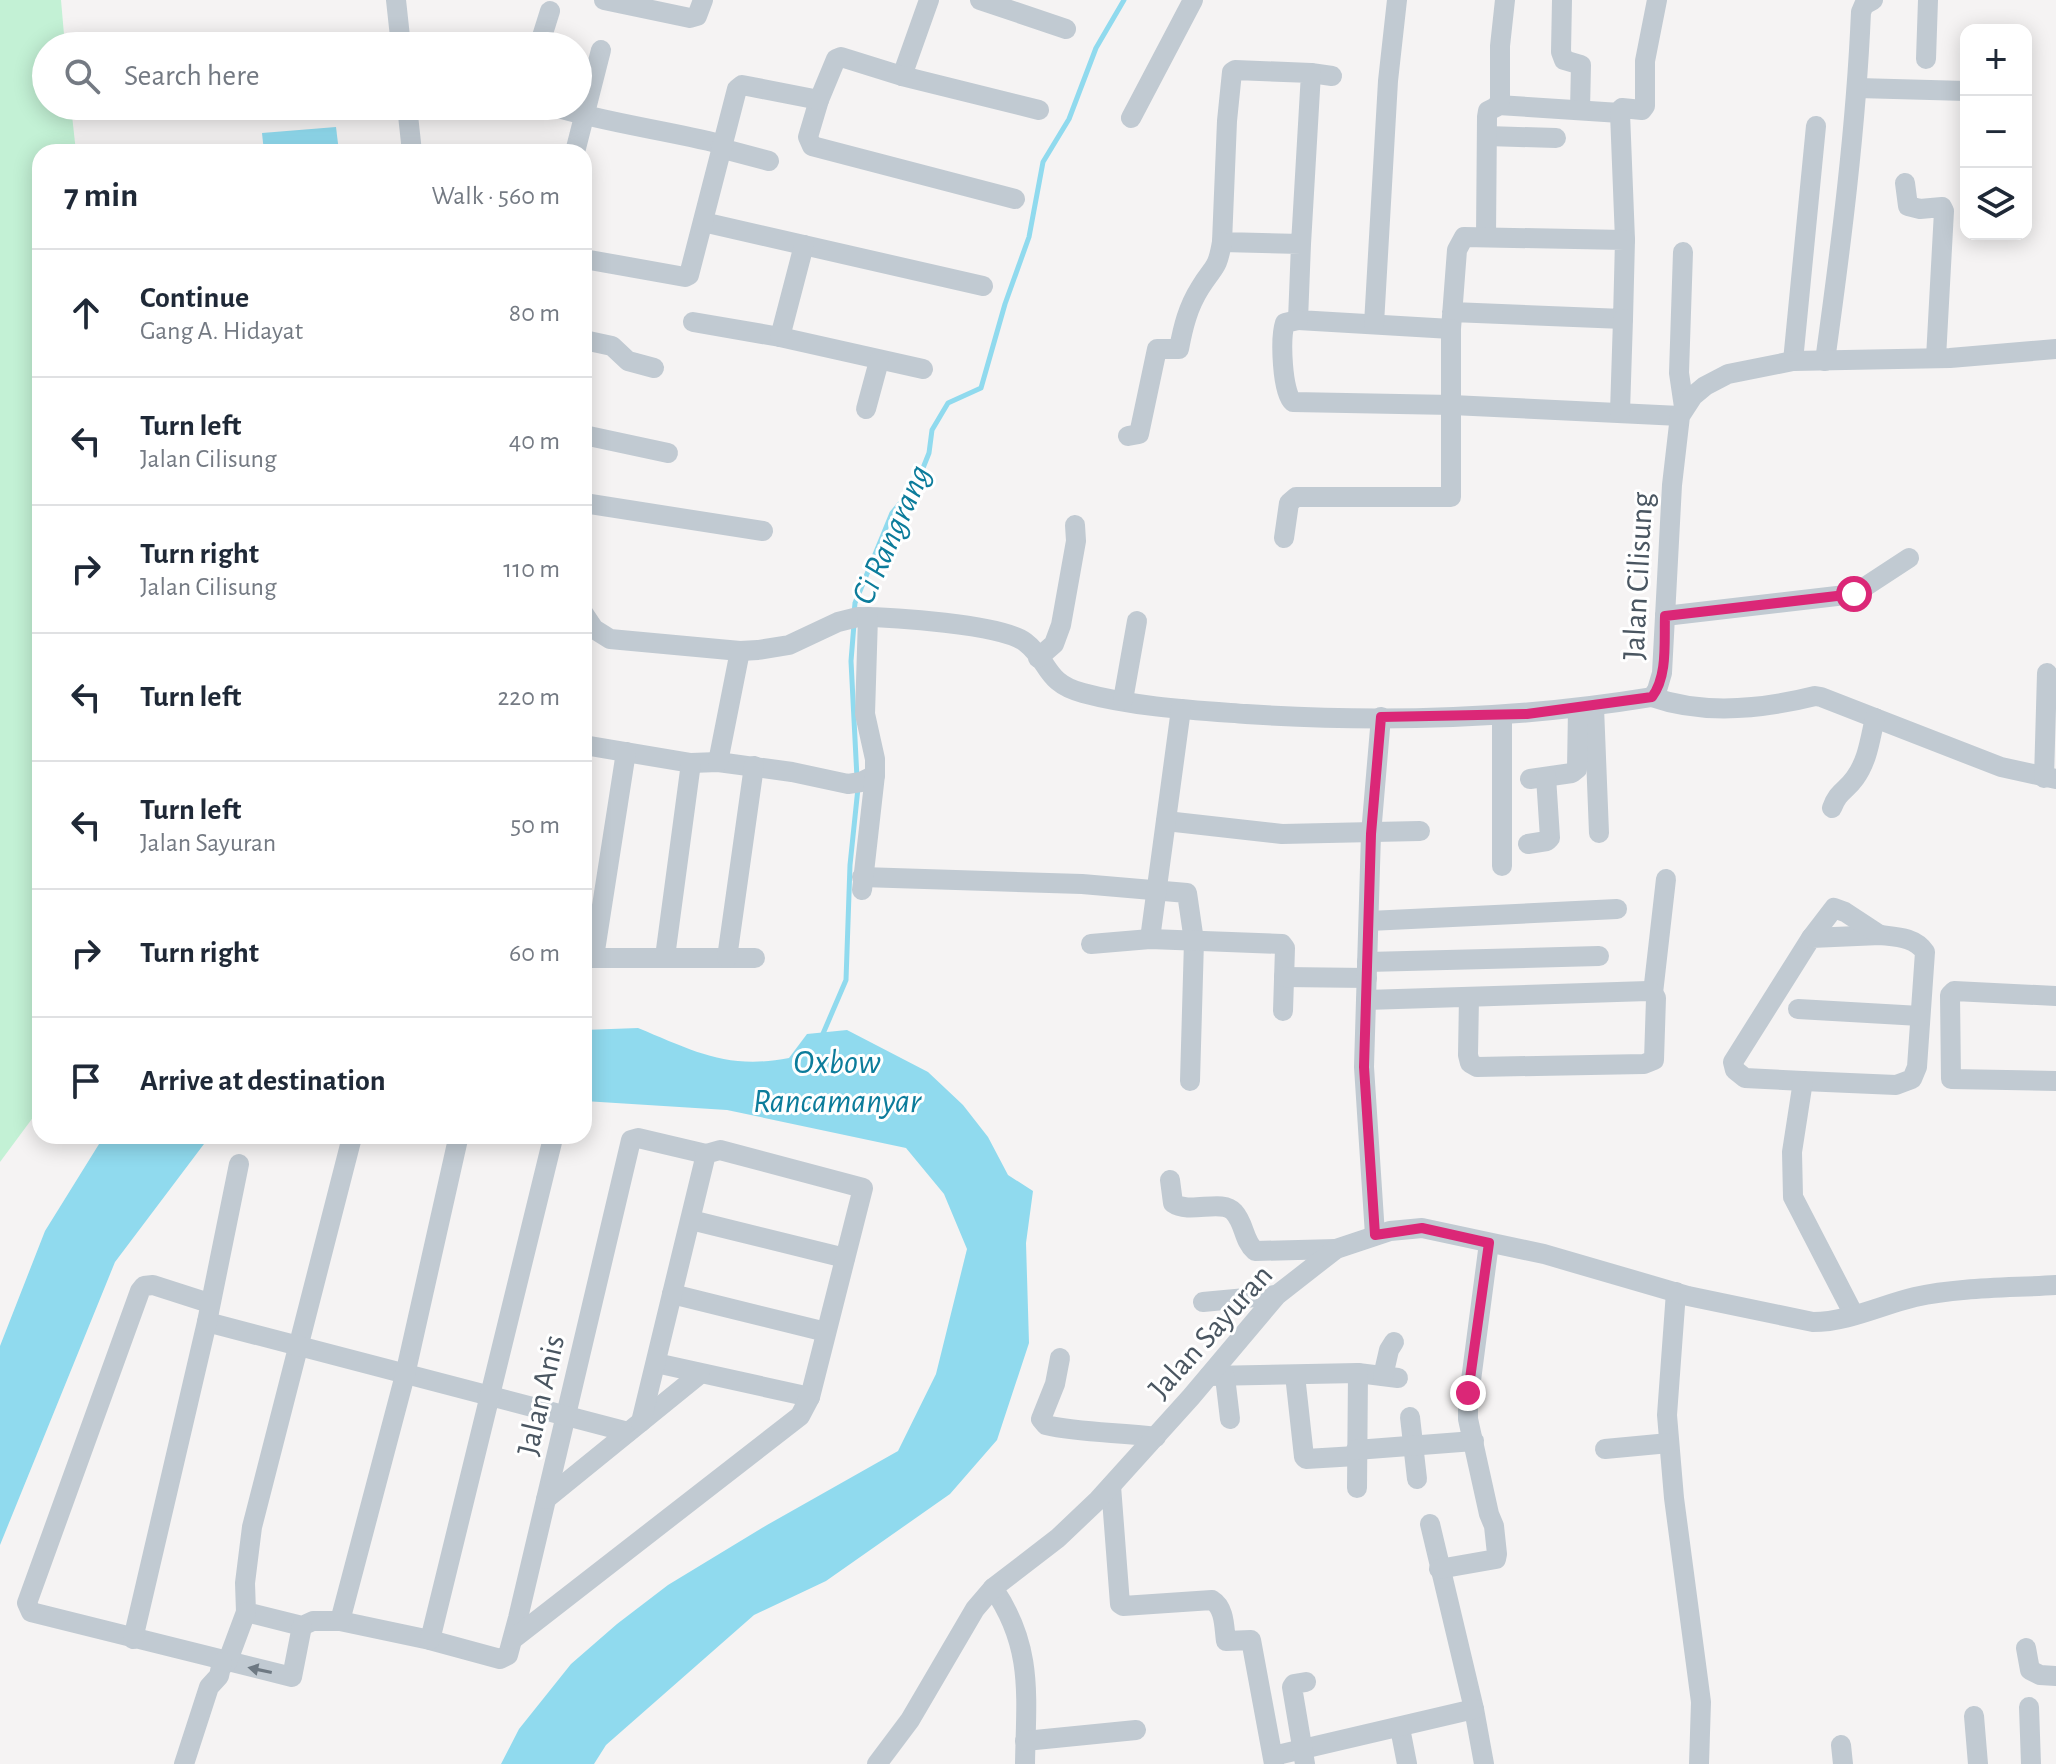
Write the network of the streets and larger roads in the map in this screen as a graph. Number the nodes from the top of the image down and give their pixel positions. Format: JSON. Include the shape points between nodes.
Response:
{"nodes":[{"id":1,"x":396,"y":0,"type":"edge"},
{"id":2,"x":604,"y":0,"type":"edge"},
{"id":3,"x":703,"y":0,"type":"edge"},
{"id":4,"x":929,"y":0,"type":"edge"},
{"id":5,"x":980,"y":0,"type":"edge"},
{"id":6,"x":1193,"y":0,"type":"edge"},
{"id":7,"x":1397,"y":0,"type":"edge"},
{"id":8,"x":1505,"y":0,"type":"edge"},
{"id":9,"x":1562,"y":0,"type":"edge"},
{"id":10,"x":1657,"y":0,"type":"edge"},
{"id":11,"x":1873,"y":0,"type":"edge"},
{"id":12,"x":1928,"y":0,"type":"edge"},
{"id":13,"x":550,"y":11,"type":"dead end"},
{"id":14,"x":1066,"y":29,"type":"dead end"},
{"id":15,"x":399,"y":32,"type":"edge"},
{"id":16,"x":543,"y":32,"type":"edge"},
{"id":17,"x":601,"y":50,"type":"dead end"},
{"id":18,"x":1926,"y":59,"type":"dead end"},
{"id":19,"x":902,"y":76,"type":"junction"},
{"id":20,"x":592,"y":85,"type":"edge"},
{"id":21,"x":1858,"y":88,"type":"junction"},
{"id":22,"x":1960,"y":91,"type":"edge"},
{"id":23,"x":819,"y":100,"type":"junction"},
{"id":24,"x":1498,"y":105,"type":"junction"},
{"id":25,"x":1039,"y":110,"type":"dead end"},
{"id":26,"x":1580,"y":110,"type":"junction"},
{"id":27,"x":1620,"y":113,"type":"junction"},
{"id":28,"x":592,"y":118,"type":"edge"},
{"id":29,"x":1131,"y":118,"type":"dead end"},
{"id":30,"x":409,"y":120,"type":"edge"},
{"id":31,"x":583,"y":120,"type":"edge"},
{"id":32,"x":1816,"y":126,"type":"dead end"},
{"id":33,"x":1487,"y":136,"type":"junction"},
{"id":34,"x":1556,"y":138,"type":"dead end"},
{"id":35,"x":411,"y":144,"type":"edge"},
{"id":36,"x":577,"y":144,"type":"edge"},
{"id":37,"x":721,"y":146,"type":"junction"},
{"id":38,"x":769,"y":161,"type":"dead end"},
{"id":39,"x":1905,"y":183,"type":"dead end"},
{"id":40,"x":1015,"y":199,"type":"dead end"},
{"id":41,"x":703,"y":222,"type":"junction"},
{"id":42,"x":1486,"y":236,"type":"junction"},
{"id":43,"x":1625,"y":240,"type":"junction"},
{"id":44,"x":1222,"y":242,"type":"junction"},
{"id":45,"x":1301,"y":244,"type":"junction"},
{"id":46,"x":804,"y":245,"type":"junction"},
{"id":47,"x":1683,"y":252,"type":"dead end"},
{"id":48,"x":592,"y":260,"type":"edge"},
{"id":49,"x":983,"y":286,"type":"dead end"},
{"id":50,"x":1623,"y":319,"type":"junction"},
{"id":51,"x":1298,"y":320,"type":"junction"},
{"id":52,"x":1452,"y":320,"type":"junction"},
{"id":53,"x":693,"y":322,"type":"dead end"},
{"id":54,"x":1374,"y":324,"type":"junction"},
{"id":55,"x":780,"y":337,"type":"junction"},
{"id":56,"x":592,"y":342,"type":"edge"},
{"id":57,"x":2056,"y":349,"type":"edge"},
{"id":58,"x":1936,"y":358,"type":"junction"},
{"id":59,"x":879,"y":361,"type":"junction"},
{"id":60,"x":1793,"y":361,"type":"junction"},
{"id":61,"x":1825,"y":361,"type":"junction"},
{"id":62,"x":654,"y":368,"type":"dead end"},
{"id":63,"x":923,"y":369,"type":"dead end"},
{"id":64,"x":1452,"y":405,"type":"junction"},
{"id":65,"x":866,"y":409,"type":"dead end"},
{"id":66,"x":1682,"y":411,"type":"junction"},
{"id":67,"x":1620,"y":412,"type":"junction"},
{"id":68,"x":1128,"y":436,"type":"dead end"},
{"id":69,"x":592,"y":437,"type":"edge"},
{"id":70,"x":668,"y":453,"type":"dead end"},
{"id":71,"x":592,"y":504,"type":"edge"},
{"id":72,"x":1075,"y":525,"type":"dead end"},
{"id":73,"x":763,"y":531,"type":"dead end"},
{"id":74,"x":1284,"y":538,"type":"dead end"},
{"id":75,"x":1909,"y":558,"type":"dead end"},
{"id":76,"x":1665,"y":616,"type":"junction"},
{"id":77,"x":855,"y":618,"type":"junction"},
{"id":78,"x":1137,"y":621,"type":"dead end"},
{"id":79,"x":592,"y":626,"type":"edge"},
{"id":80,"x":740,"y":651,"type":"junction"},
{"id":81,"x":1038,"y":658,"type":"junction"},
{"id":82,"x":2047,"y":673,"type":"dead end"},
{"id":83,"x":1652,"y":697,"type":"junction"},
{"id":84,"x":1123,"y":700,"type":"junction"},
{"id":85,"x":1586,"y":708,"type":"junction"},
{"id":86,"x":1181,"y":709,"type":"junction"},
{"id":87,"x":1502,"y":715,"type":"junction"},
{"id":88,"x":1381,"y":717,"type":"junction"},
{"id":89,"x":1875,"y":718,"type":"junction"},
{"id":90,"x":592,"y":746,"type":"edge"},
{"id":91,"x":626,"y":752,"type":"junction"},
{"id":92,"x":718,"y":762,"type":"junction"},
{"id":93,"x":691,"y":763,"type":"junction"},
{"id":94,"x":754,"y":766,"type":"junction"},
{"id":95,"x":2050,"y":778,"type":"edge"},
{"id":96,"x":862,"y":781,"type":"junction"},
{"id":97,"x":1832,"y":808,"type":"dead end"},
{"id":98,"x":1166,"y":821,"type":"junction"},
{"id":99,"x":1420,"y":831,"type":"dead end"},
{"id":100,"x":1599,"y":833,"type":"dead end"},
{"id":101,"x":1371,"y":834,"type":"junction"},
{"id":102,"x":1528,"y":844,"type":"dead end"},
{"id":103,"x":1502,"y":866,"type":"dead end"},
{"id":104,"x":1666,"y":879,"type":"dead end"},
{"id":105,"x":1157,"y":891,"type":"junction"},
{"id":106,"x":1617,"y":909,"type":"dead end"},
{"id":107,"x":1369,"y":921,"type":"junction"},
{"id":108,"x":1880,"y":935,"type":"junction"},
{"id":109,"x":1811,"y":938,"type":"junction"},
{"id":110,"x":1150,"y":939,"type":"junction"},
{"id":111,"x":592,"y":941,"type":"edge"},
{"id":112,"x":1194,"y":941,"type":"junction"},
{"id":113,"x":1091,"y":944,"type":"dead end"},
{"id":114,"x":1599,"y":956,"type":"dead end"},
{"id":115,"x":665,"y":957,"type":"junction"},
{"id":116,"x":592,"y":958,"type":"edge"},
{"id":117,"x":727,"y":958,"type":"junction"},
{"id":118,"x":755,"y":958,"type":"dead end"},
{"id":119,"x":1367,"y":970,"type":"junction"},
{"id":120,"x":1284,"y":977,"type":"junction"},
{"id":121,"x":1653,"y":993,"type":"junction"},
{"id":122,"x":2056,"y":996,"type":"edge"},
{"id":123,"x":1469,"y":997,"type":"junction"},
{"id":124,"x":1366,"y":1000,"type":"junction"},
{"id":125,"x":1798,"y":1009,"type":"dead end"},
{"id":126,"x":1283,"y":1011,"type":"dead end"},
{"id":127,"x":1920,"y":1016,"type":"junction"},
{"id":128,"x":1190,"y":1081,"type":"dead end"},
{"id":129,"x":1803,"y":1081,"type":"junction"},
{"id":130,"x":2056,"y":1081,"type":"edge"},
{"id":131,"x":350,"y":1144,"type":"edge"},
{"id":132,"x":457,"y":1144,"type":"edge"},
{"id":133,"x":551,"y":1144,"type":"edge"},
{"id":134,"x":706,"y":1154,"type":"junction"},
{"id":135,"x":239,"y":1164,"type":"dead end"},
{"id":136,"x":1170,"y":1180,"type":"dead end"},
{"id":137,"x":691,"y":1220,"type":"junction"},
{"id":138,"x":1375,"y":1235,"type":"junction"},
{"id":139,"x":1489,"y":1243,"type":"junction"},
{"id":140,"x":1336,"y":1249,"type":"junction"},
{"id":141,"x":845,"y":1258,"type":"junction"},
{"id":142,"x":2056,"y":1285,"type":"edge"},
{"id":143,"x":1676,"y":1292,"type":"junction"},
{"id":144,"x":672,"y":1294,"type":"junction"},
{"id":145,"x":1277,"y":1295,"type":"junction"},
{"id":146,"x":1203,"y":1302,"type":"dead end"},
{"id":147,"x":208,"y":1312,"type":"junction"},
{"id":148,"x":1854,"y":1315,"type":"junction"},
{"id":149,"x":826,"y":1332,"type":"junction"},
{"id":150,"x":1394,"y":1342,"type":"dead end"},
{"id":151,"x":300,"y":1347,"type":"junction"},
{"id":152,"x":1060,"y":1358,"type":"dead end"},
{"id":153,"x":656,"y":1363,"type":"junction"},
{"id":154,"x":1358,"y":1373,"type":"junction"},
{"id":155,"x":700,"y":1374,"type":"junction"},
{"id":156,"x":405,"y":1375,"type":"junction"},
{"id":157,"x":1295,"y":1375,"type":"junction"},
{"id":158,"x":1217,"y":1376,"type":"junction"},
{"id":159,"x":488,"y":1396,"type":"junction"},
{"id":160,"x":810,"y":1397,"type":"junction"},
{"id":161,"x":565,"y":1416,"type":"junction"},
{"id":162,"x":1410,"y":1417,"type":"dead end"},
{"id":163,"x":1230,"y":1419,"type":"dead end"},
{"id":164,"x":635,"y":1427,"type":"junction"},
{"id":165,"x":1156,"y":1437,"type":"junction"},
{"id":166,"x":1474,"y":1441,"type":"junction"},
{"id":167,"x":1669,"y":1443,"type":"junction"},
{"id":168,"x":1414,"y":1447,"type":"junction"},
{"id":169,"x":1605,"y":1449,"type":"dead end"},
{"id":170,"x":1356,"y":1453,"type":"junction"},
{"id":171,"x":1417,"y":1479,"type":"dead end"},
{"id":172,"x":1111,"y":1486,"type":"junction"},
{"id":173,"x":1357,"y":1488,"type":"dead end"},
{"id":174,"x":546,"y":1499,"type":"junction"},
{"id":175,"x":1430,"y":1524,"type":"dead end"},
{"id":176,"x":1439,"y":1569,"type":"junction"},
{"id":177,"x":993,"y":1588,"type":"junction"},
{"id":178,"x":246,"y":1612,"type":"junction"},
{"id":179,"x":340,"y":1621,"type":"junction"},
{"id":180,"x":302,"y":1626,"type":"junction"},
{"id":181,"x":133,"y":1639,"type":"junction"},
{"id":182,"x":513,"y":1639,"type":"junction"},
{"id":183,"x":430,"y":1640,"type":"junction"},
{"id":184,"x":2026,"y":1648,"type":"dead end"},
{"id":185,"x":220,"y":1661,"type":"junction"},
{"id":186,"x":2056,"y":1676,"type":"edge"},
{"id":187,"x":1306,"y":1682,"type":"dead end"},
{"id":188,"x":2029,"y":1707,"type":"dead end"},
{"id":189,"x":1474,"y":1709,"type":"junction"},
{"id":190,"x":1974,"y":1716,"type":"dead end"},
{"id":191,"x":1400,"y":1728,"type":"junction"},
{"id":192,"x":1136,"y":1730,"type":"dead end"},
{"id":193,"x":1025,"y":1741,"type":"junction"},
{"id":194,"x":1304,"y":1757,"type":"edge"},
{"id":195,"x":1273,"y":1760,"type":"edge"},
{"id":196,"x":184,"y":1764,"type":"edge"},
{"id":197,"x":877,"y":1764,"type":"edge"},
{"id":198,"x":1025,"y":1764,"type":"edge"},
{"id":199,"x":1407,"y":1764,"type":"edge"},
{"id":200,"x":1484,"y":1764,"type":"edge"},
{"id":201,"x":1699,"y":1764,"type":"edge"},
{"id":202,"x":1978,"y":1764,"type":"edge"},
{"id":203,"x":2031,"y":1764,"type":"edge"}],
"edges":[{"from":1,"to":15,"type":"street"},
{"from":2,"to":3,"type":"street","via":[[690,18],[697,16]]},
{"from":4,"to":19,"type":"street"},
{"from":5,"to":14,"type":"street"},
{"from":6,"to":29,"type":"street"},
{"from":7,"to":54,"type":"street"},
{"from":8,"to":24,"type":"street"},
{"from":9,"to":26,"type":"street","via":[[1561,52],[1564,60],[1581,65]]},
{"from":10,"to":27,"type":"street","via":[[1645,61],[1645,106],[1622,108]]},
{"from":11,"to":21,"type":"street","via":[[1861,12]]},
{"from":12,"to":18,"type":"street"},
{"from":13,"to":16,"type":"street"},
{"from":17,"to":20,"type":"street"},
{"from":19,"to":23,"type":"street","via":[[839,57]]},
{"from":19,"to":25,"type":"street"},
{"from":21,"to":22,"type":"street"},
{"from":21,"to":61,"type":"street"},
{"from":23,"to":37,"type":"street","via":[[742,85]]},
{"from":23,"to":40,"type":"street","via":[[808,137],[812,146]]},
{"from":24,"to":26,"type":"street"},
{"from":24,"to":33,"type":"street","via":[[1487,113]]},
{"from":26,"to":27,"type":"street"},
{"from":27,"to":43,"type":"street"},
{"from":28,"to":37,"type":"street"},
{"from":30,"to":35,"type":"street"},
{"from":31,"to":36,"type":"street"},
{"from":32,"to":60,"type":"street"},
{"from":33,"to":34,"type":"street"},
{"from":33,"to":42,"type":"street"},
{"from":37,"to":38,"type":"street"},
{"from":37,"to":41,"type":"street"},
{"from":39,"to":58,"type":"street","via":[[1908,206],[1944,211]]},
{"from":41,"to":46,"type":"street"},
{"from":41,"to":48,"type":"street","via":[[685,277]]},
{"from":42,"to":43,"type":"street"},
{"from":42,"to":52,"type":"street","via":[[1464,237],[1458,244]]},
{"from":43,"to":50,"type":"street"},
{"from":44,"to":45,"type":"street"},
{"from":44,"to":45,"type":"street","via":[[1227,121],[1232,72],[1237,69],[1322,75]]},
{"from":44,"to":68,"type":"street","via":[[1217,266],[1185,320],[1179,349],[1157,349],[1139,434]]},
{"from":45,"to":51,"type":"street"},
{"from":46,"to":49,"type":"street"},
{"from":46,"to":55,"type":"street"},
{"from":47,"to":66,"type":"street","name":"Jalan Cilisung"},
{"from":50,"to":52,"type":"street"},
{"from":50,"to":67,"type":"street"},
{"from":51,"to":54,"type":"street"},
{"from":51,"to":64,"type":"street","via":[[1285,323],[1282,342],[1291,401]]},
{"from":52,"to":54,"type":"street"},
{"from":52,"to":64,"type":"street"},
{"from":53,"to":55,"type":"street"},
{"from":55,"to":59,"type":"street"},
{"from":56,"to":62,"type":"street"},
{"from":57,"to":58,"type":"street"},
{"from":58,"to":61,"type":"street"},
{"from":59,"to":63,"type":"street"},
{"from":59,"to":65,"type":"street"},
{"from":60,"to":61,"type":"street"},
{"from":60,"to":66,"type":"street","via":[[1728,374],[1705,386]]},
{"from":64,"to":67,"type":"street"},
{"from":64,"to":74,"type":"street","via":[[1451,497],[1296,497],[1289,503]]},
{"from":66,"to":67,"type":"street"},
{"from":66,"to":76,"type":"street","name":"Jalan Cilisung"},
{"from":69,"to":70,"type":"street"},
{"from":71,"to":73,"type":"street"},
{"from":72,"to":81,"type":"street","via":[[1061,625],[1054,644]]},
{"from":75,"to":76,"type":"street","via":[[1854,594]]},
{"from":76,"to":83,"type":"street","name":"Jalan Cilisung","via":[[1662,673]]},
{"from":77,"to":80,"type":"street","via":[[789,645]]},
{"from":77,"to":81,"type":"street","name":"Jalan Cilisung","via":[[990,630],[1023,641]]},
{"from":77,"to":96,"type":"street","via":[[875,759]]},
{"from":78,"to":84,"type":"street"},
{"from":79,"to":80,"type":"street","via":[[610,639]]},
{"from":80,"to":92,"type":"street"},
{"from":81,"to":84,"type":"street","name":"Jalan Cilisung","via":[[1066,687]]},
{"from":82,"to":95,"type":"street"},
{"from":83,"to":85,"type":"street","name":"Jalan Cilisung"},
{"from":83,"to":89,"type":"street","via":[[1706,707],[1769,706],[1815,696]]},
{"from":84,"to":86,"type":"street","name":"Jalan Cilisung"},
{"from":85,"to":87,"type":"street","name":"Jalan Cilisung"},
{"from":85,"to":100,"type":"street"},
{"from":85,"to":102,"type":"street","via":[[1577,769],[1538,778],[1550,838]]},
{"from":86,"to":88,"type":"street","name":"Jalan Cilisung"},
{"from":86,"to":98,"type":"street"},
{"from":87,"to":88,"type":"street","name":"Jalan Cilisung"},
{"from":87,"to":103,"type":"street"},
{"from":88,"to":101,"type":"street"},
{"from":89,"to":95,"type":"street","via":[[2001,767]]},
{"from":89,"to":97,"type":"street","via":[[1866,757]]},
{"from":90,"to":91,"type":"street"},
{"from":91,"to":93,"type":"street"},
{"from":91,"to":111,"type":"street"},
{"from":92,"to":93,"type":"street"},
{"from":92,"to":94,"type":"street"},
{"from":93,"to":115,"type":"street"},
{"from":94,"to":96,"type":"street"},
{"from":94,"to":117,"type":"street"},
{"from":96,"to":105,"type":"street","via":[[862,883],[1082,884]]},
{"from":98,"to":101,"type":"street","via":[[1272,833]]},
{"from":98,"to":105,"type":"street"},
{"from":99,"to":101,"type":"street"},
{"from":101,"to":107,"type":"street"},
{"from":104,"to":121,"type":"street"},
{"from":105,"to":110,"type":"street"},
{"from":105,"to":112,"type":"street","via":[[1187,893]]},
{"from":106,"to":107,"type":"street"},
{"from":107,"to":119,"type":"street"},
{"from":108,"to":109,"type":"street"},
{"from":108,"to":109,"type":"street","via":[[1834,908]]},
{"from":108,"to":127,"type":"street","via":[[1919,943],[1925,952]]},
{"from":109,"to":129,"type":"street","via":[[1733,1062],[1745,1078]]},
{"from":110,"to":112,"type":"street"},
{"from":110,"to":113,"type":"street"},
{"from":112,"to":120,"type":"street","via":[[1282,944]]},
{"from":112,"to":128,"type":"street"},
{"from":114,"to":119,"type":"street"},
{"from":115,"to":116,"type":"street"},
{"from":115,"to":117,"type":"street"},
{"from":117,"to":118,"type":"street"},
{"from":119,"to":120,"type":"street"},
{"from":119,"to":124,"type":"street"},
{"from":120,"to":126,"type":"street"},
{"from":121,"to":123,"type":"street"},
{"from":121,"to":123,"type":"street","via":[[1654,1060],[1644,1064],[1477,1067],[1468,1055]]},
{"from":122,"to":130,"type":"street","via":[[1954,991],[1950,995],[1951,1079]]},
{"from":123,"to":124,"type":"street"},
{"from":124,"to":138,"type":"street","via":[[1364,1067]]},
{"from":125,"to":127,"type":"street"},
{"from":127,"to":129,"type":"street","via":[[1912,1079],[1896,1085]]},
{"from":129,"to":148,"type":"street","via":[[1792,1152],[1793,1197]]},
{"from":131,"to":151,"type":"street"},
{"from":132,"to":156,"type":"street"},
{"from":133,"to":159,"type":"street"},
{"from":134,"to":137,"type":"street"},
{"from":134,"to":141,"type":"street","via":[[720,1150],[863,1188]]},
{"from":134,"to":161,"type":"street","name":"Jalan Anis","via":[[631,1140]]},
{"from":135,"to":147,"type":"street"},
{"from":136,"to":140,"type":"street","via":[[1173,1203],[1181,1209],[1226,1207],[1234,1212],[1255,1251]]},
{"from":137,"to":141,"type":"street"},
{"from":137,"to":144,"type":"street"},
{"from":138,"to":139,"type":"street","name":"Jalan Sayuran","via":[[1422,1228]]},
{"from":138,"to":140,"type":"street","name":"Jalan Sayuran"},
{"from":139,"to":143,"type":"street","name":"Jalan Sayuran"},
{"from":139,"to":166,"type":"street","via":[[1468,1393]]},
{"from":140,"to":145,"type":"street","name":"Jalan Sayuran"},
{"from":141,"to":149,"type":"street"},
{"from":142,"to":148,"type":"street","name":"Jalan Sayuran","via":[[1933,1294]]},
{"from":143,"to":148,"type":"street","name":"Jalan Sayuran","via":[[1801,1321],[1829,1322]]},
{"from":143,"to":167,"type":"street"},
{"from":144,"to":149,"type":"street"},
{"from":144,"to":153,"type":"street"},
{"from":145,"to":146,"type":"street"},
{"from":145,"to":158,"type":"street","name":"Jalan Sayuran"},
{"from":147,"to":151,"type":"street"},
{"from":147,"to":181,"type":"street"},
{"from":147,"to":181,"type":"street","via":[[153,1285],[140,1291],[27,1603],[31,1612]]},
{"from":149,"to":160,"type":"street"},
{"from":150,"to":154,"type":"street","via":[[1389,1350],[1390,1377]]},
{"from":151,"to":156,"type":"street"},
{"from":151,"to":178,"type":"street","via":[[252,1527]]},
{"from":152,"to":165,"type":"street","via":[[1042,1413],[1046,1425]]},
{"from":153,"to":155,"type":"street"},
{"from":153,"to":164,"type":"street"},
{"from":154,"to":157,"type":"street"},
{"from":154,"to":170,"type":"street"},
{"from":155,"to":160,"type":"street"},
{"from":155,"to":164,"type":"street"},
{"from":156,"to":159,"type":"street"},
{"from":156,"to":179,"type":"street"},
{"from":157,"to":158,"type":"street"},
{"from":157,"to":170,"type":"street","via":[[1304,1457]]},
{"from":158,"to":163,"type":"street"},
{"from":158,"to":165,"type":"street","name":"Jalan Sayuran"},
{"from":159,"to":161,"type":"street"},
{"from":159,"to":183,"type":"street"},
{"from":160,"to":182,"type":"street","via":[[800,1416]]},
{"from":161,"to":164,"type":"street"},
{"from":161,"to":174,"type":"street","name":"Jalan Anis"},
{"from":162,"to":168,"type":"street"},
{"from":164,"to":174,"type":"street"},
{"from":165,"to":172,"type":"street","name":"Jalan Sayuran"},
{"from":166,"to":168,"type":"street"},
{"from":166,"to":176,"type":"street","via":[[1494,1526],[1496,1559]]},
{"from":167,"to":169,"type":"street"},
{"from":167,"to":201,"type":"street","via":[[1701,1702]]},
{"from":168,"to":170,"type":"street"},
{"from":168,"to":171,"type":"street"},
{"from":170,"to":173,"type":"street"},
{"from":172,"to":177,"type":"street","name":"Jalan Sayuran","via":[[1058,1538]]},
{"from":172,"to":195,"type":"street","via":[[1120,1604],[1217,1603],[1226,1641],[1251,1640]]},
{"from":174,"to":182,"type":"street","name":"Jalan Anis"},
{"from":175,"to":176,"type":"street"},
{"from":176,"to":189,"type":"street"},
{"from":177,"to":193,"type":"street","via":[[1022,1645]]},
{"from":177,"to":197,"type":"street","name":"Jalan Sayuran"},
{"from":178,"to":180,"type":"street"},
{"from":178,"to":185,"type":"street"},
{"from":179,"to":180,"type":"street"},
{"from":179,"to":183,"type":"street"},
{"from":180,"to":185,"type":"street","one_way":true,"via":[[292,1677]]},
{"from":181,"to":185,"type":"street"},
{"from":182,"to":183,"type":"street","name":"Jalan Anis","via":[[508,1655],[500,1659]]},
{"from":184,"to":186,"type":"street","via":[[2030,1670]]},
{"from":185,"to":196,"type":"street","via":[[219,1676],[209,1687]]},
{"from":187,"to":194,"type":"street","via":[[1292,1687]]},
{"from":188,"to":203,"type":"street"},
{"from":189,"to":191,"type":"street"},
{"from":189,"to":200,"type":"street"},
{"from":190,"to":202,"type":"street"},
{"from":191,"to":194,"type":"street"},
{"from":191,"to":199,"type":"street"},
{"from":192,"to":193,"type":"street"},
{"from":193,"to":198,"type":"street"},
{"from":194,"to":195,"type":"street"}]}
